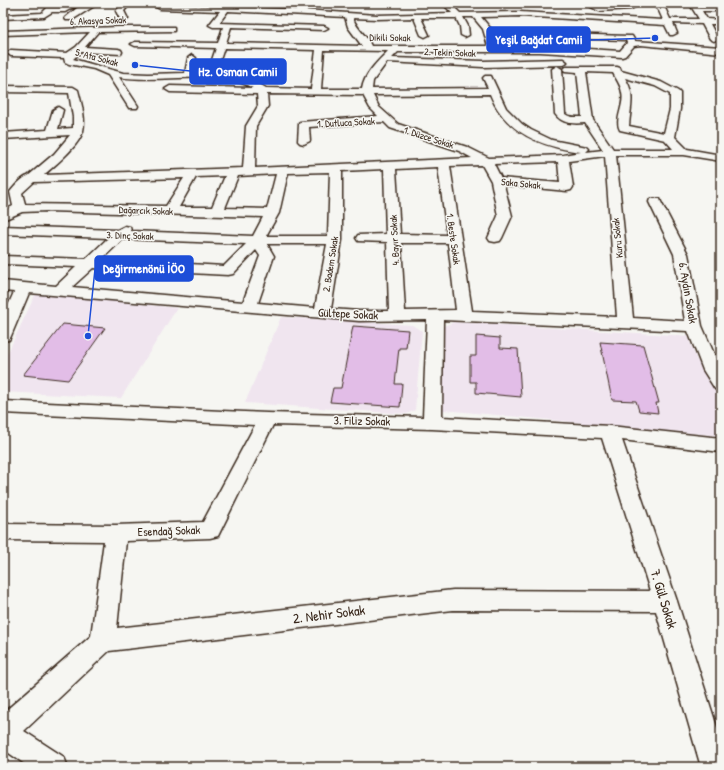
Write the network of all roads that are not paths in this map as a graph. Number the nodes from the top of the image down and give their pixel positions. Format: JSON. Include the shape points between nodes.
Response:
{"nodes":[{"id":1,"x":95,"y":3,"type":"edge"},
{"id":2,"x":127,"y":3,"type":"edge"},
{"id":3,"x":245,"y":3,"type":"edge"},
{"id":4,"x":279,"y":3,"type":"edge"},
{"id":5,"x":446,"y":3,"type":"edge"},
{"id":6,"x":587,"y":3,"type":"edge"},
{"id":7,"x":624,"y":3,"type":"edge"},
{"id":8,"x":655,"y":3,"type":"edge"},
{"id":9,"x":39,"y":6,"type":"dead end"},
{"id":10,"x":78,"y":6,"type":"edge"},
{"id":11,"x":695,"y":6,"type":"edge"},
{"id":12,"x":486,"y":7,"type":"dead end"},
{"id":13,"x":631,"y":7,"type":"junction"},
{"id":14,"x":156,"y":8,"type":"edge"},
{"id":15,"x":721,"y":9,"type":"edge"},
{"id":16,"x":50,"y":10,"type":"junction"},
{"id":17,"x":230,"y":10,"type":"junction"},
{"id":18,"x":257,"y":11,"type":"junction"},
{"id":19,"x":267,"y":11,"type":"junction"},
{"id":20,"x":289,"y":11,"type":"junction"},
{"id":21,"x":516,"y":12,"type":"junction"},
{"id":22,"x":319,"y":13,"type":"junction"},
{"id":23,"x":474,"y":14,"type":"junction"},
{"id":24,"x":492,"y":14,"type":"junction"},
{"id":25,"x":348,"y":15,"type":"junction"},
{"id":26,"x":457,"y":15,"type":"junction"},
{"id":27,"x":546,"y":16,"type":"junction"},
{"id":28,"x":3,"y":17,"type":"edge"},
{"id":29,"x":417,"y":17,"type":"junction"},
{"id":30,"x":68,"y":19,"type":"junction"},
{"id":31,"x":83,"y":19,"type":"dead end"},
{"id":32,"x":112,"y":19,"type":"dead end"},
{"id":33,"x":149,"y":20,"type":"dead end"},
{"id":34,"x":634,"y":21,"type":"junction"},
{"id":35,"x":669,"y":22,"type":"junction"},
{"id":36,"x":704,"y":22,"type":"junction"},
{"id":37,"x":721,"y":22,"type":"edge"},
{"id":38,"x":97,"y":24,"type":"junction"},
{"id":39,"x":520,"y":24,"type":"dead end"},
{"id":40,"x":228,"y":26,"type":"junction"},
{"id":41,"x":248,"y":26,"type":"junction"},
{"id":42,"x":283,"y":27,"type":"junction"},
{"id":43,"x":591,"y":27,"type":"dead end"},
{"id":44,"x":324,"y":28,"type":"junction"},
{"id":45,"x":555,"y":28,"type":"dead end"},
{"id":46,"x":140,"y":29,"type":"junction"},
{"id":47,"x":171,"y":29,"type":"dead end"},
{"id":48,"x":57,"y":32,"type":"junction"},
{"id":49,"x":3,"y":33,"type":"edge"},
{"id":50,"x":465,"y":34,"type":"dead end"},
{"id":51,"x":425,"y":35,"type":"dead end"},
{"id":52,"x":562,"y":36,"type":"junction"},
{"id":53,"x":324,"y":37,"type":"dead end"},
{"id":54,"x":714,"y":39,"type":"edge"},
{"id":55,"x":71,"y":41,"type":"dead end"},
{"id":56,"x":86,"y":41,"type":"junction"},
{"id":57,"x":50,"y":42,"type":"dead end"},
{"id":58,"x":637,"y":43,"type":"junction"},
{"id":59,"x":135,"y":44,"type":"dead end"},
{"id":60,"x":220,"y":45,"type":"junction"},
{"id":61,"x":572,"y":46,"type":"dead end"},
{"id":62,"x":666,"y":46,"type":"junction"},
{"id":63,"x":320,"y":48,"type":"junction"},
{"id":64,"x":367,"y":48,"type":"junction"},
{"id":65,"x":493,"y":48,"type":"junction"},
{"id":66,"x":79,"y":49,"type":"junction"},
{"id":67,"x":396,"y":49,"type":"junction"},
{"id":68,"x":474,"y":49,"type":"junction"},
{"id":69,"x":559,"y":49,"type":"junction"},
{"id":70,"x":721,"y":50,"type":"edge"},
{"id":71,"x":118,"y":52,"type":"dead end"},
{"id":72,"x":11,"y":53,"type":"dead end"},
{"id":73,"x":622,"y":54,"type":"junction"},
{"id":74,"x":69,"y":58,"type":"junction"},
{"id":75,"x":192,"y":58,"type":"dead end"},
{"id":76,"x":384,"y":60,"type":"junction"},
{"id":77,"x":459,"y":63,"type":"junction"},
{"id":78,"x":483,"y":64,"type":"junction"},
{"id":79,"x":562,"y":67,"type":"junction"},
{"id":80,"x":580,"y":69,"type":"junction"},
{"id":81,"x":531,"y":70,"type":"dead end"},
{"id":82,"x":617,"y":72,"type":"junction"},
{"id":83,"x":112,"y":73,"type":"junction"},
{"id":84,"x":464,"y":74,"type":"dead end"},
{"id":85,"x":189,"y":76,"type":"junction"},
{"id":86,"x":217,"y":76,"type":"junction"},
{"id":87,"x":488,"y":78,"type":"dead end"},
{"id":88,"x":170,"y":89,"type":"dead end"},
{"id":89,"x":3,"y":90,"type":"edge"},
{"id":90,"x":262,"y":90,"type":"junction"},
{"id":91,"x":494,"y":91,"type":"junction"},
{"id":92,"x":316,"y":92,"type":"junction"},
{"id":93,"x":367,"y":92,"type":"junction"},
{"id":94,"x":133,"y":106,"type":"dead end"},
{"id":95,"x":58,"y":110,"type":"dead end"},
{"id":96,"x":388,"y":119,"type":"junction"},
{"id":97,"x":588,"y":120,"type":"junction"},
{"id":98,"x":78,"y":131,"type":"junction"},
{"id":99,"x":51,"y":133,"type":"junction"},
{"id":100,"x":3,"y":136,"type":"edge"},
{"id":101,"x":669,"y":137,"type":"junction"},
{"id":102,"x":304,"y":141,"type":"dead end"},
{"id":103,"x":610,"y":152,"type":"junction"},
{"id":104,"x":684,"y":152,"type":"junction"},
{"id":105,"x":563,"y":158,"type":"junction"},
{"id":106,"x":721,"y":158,"type":"edge"},
{"id":107,"x":486,"y":161,"type":"junction"},
{"id":108,"x":443,"y":162,"type":"junction"},
{"id":109,"x":390,"y":165,"type":"junction"},
{"id":110,"x":336,"y":167,"type":"junction"},
{"id":111,"x":283,"y":170,"type":"junction"},
{"id":112,"x":249,"y":171,"type":"junction"},
{"id":113,"x":234,"y":172,"type":"junction"},
{"id":114,"x":192,"y":174,"type":"junction"},
{"id":115,"x":29,"y":179,"type":"junction"},
{"id":116,"x":497,"y":181,"type":"junction"},
{"id":117,"x":655,"y":202,"type":"dead end"},
{"id":118,"x":20,"y":208,"type":"junction"},
{"id":119,"x":149,"y":210,"type":"junction"},
{"id":120,"x":170,"y":210,"type":"junction"},
{"id":121,"x":217,"y":212,"type":"junction"},
{"id":122,"x":272,"y":213,"type":"junction"},
{"id":123,"x":3,"y":216,"type":"edge"},
{"id":124,"x":3,"y":230,"type":"edge"},
{"id":125,"x":120,"y":234,"type":"junction"},
{"id":126,"x":363,"y":238,"type":"dead end"},
{"id":127,"x":393,"y":238,"type":"junction"},
{"id":128,"x":495,"y":238,"type":"dead end"},
{"id":129,"x":454,"y":239,"type":"junction"},
{"id":130,"x":257,"y":240,"type":"junction"},
{"id":131,"x":335,"y":240,"type":"junction"},
{"id":132,"x":3,"y":260,"type":"edge"},
{"id":133,"x":89,"y":263,"type":"junction"},
{"id":134,"x":3,"y":286,"type":"edge"},
{"id":135,"x":24,"y":287,"type":"junction"},
{"id":136,"x":60,"y":290,"type":"junction"},
{"id":137,"x":249,"y":307,"type":"junction"},
{"id":138,"x":322,"y":313,"type":"junction"},
{"id":139,"x":435,"y":315,"type":"junction"},
{"id":140,"x":465,"y":315,"type":"junction"},
{"id":141,"x":397,"y":316,"type":"junction"},
{"id":142,"x":626,"y":324,"type":"junction"},
{"id":143,"x":694,"y":326,"type":"junction"},
{"id":144,"x":3,"y":336,"type":"edge"},
{"id":145,"x":721,"y":385,"type":"edge"},
{"id":146,"x":3,"y":407,"type":"edge"},
{"id":147,"x":267,"y":419,"type":"junction"},
{"id":148,"x":432,"y":423,"type":"junction"},
{"id":149,"x":610,"y":432,"type":"junction"},
{"id":150,"x":721,"y":445,"type":"edge"},
{"id":151,"x":3,"y":532,"type":"edge"},
{"id":152,"x":116,"y":533,"type":"junction"},
{"id":153,"x":665,"y":601,"type":"junction"},
{"id":154,"x":103,"y":641,"type":"junction"},
{"id":155,"x":3,"y":732,"type":"edge"},
{"id":156,"x":54,"y":767,"type":"edge"},
{"id":157,"x":715,"y":767,"type":"edge"}],
"edges":[{"from":1,"to":10,"type":"street"},
{"from":2,"to":32,"type":"street","via":[[120,12],[127,19]]},
{"from":3,"to":17,"type":"street"},
{"from":4,"to":19,"type":"street"},
{"from":5,"to":26,"type":"street"},
{"from":6,"to":13,"type":"street","via":[[599,9]]},
{"from":7,"to":13,"type":"street"},
{"from":8,"to":35,"type":"street"},
{"from":9,"to":16,"type":"street","via":[[34,10]]},
{"from":10,"to":16,"type":"street"},
{"from":10,"to":30,"type":"street"},
{"from":11,"to":15,"type":"street"},
{"from":11,"to":36,"type":"street"},
{"from":12,"to":24,"type":"street"},
{"from":13,"to":34,"type":"street","via":[[634,11]]},
{"from":14,"to":17,"type":"street"},
{"from":16,"to":28,"type":"street","via":[[44,15]]},
{"from":17,"to":18,"type":"street"},
{"from":17,"to":40,"type":"street","via":[[214,19],[213,25]]},
{"from":18,"to":19,"type":"street"},
{"from":18,"to":41,"type":"street"},
{"from":19,"to":20,"type":"street"},
{"from":20,"to":22,"type":"street"},
{"from":20,"to":42,"type":"street"},
{"from":21,"to":24,"type":"street"},
{"from":21,"to":27,"type":"street"},
{"from":21,"to":39,"type":"street"},
{"from":22,"to":25,"type":"street"},
{"from":22,"to":44,"type":"street"},
{"from":23,"to":24,"type":"street"},
{"from":23,"to":26,"type":"street"},
{"from":23,"to":65,"type":"street","via":[[487,28]]},
{"from":25,"to":29,"type":"street"},
{"from":25,"to":64,"type":"street"},
{"from":26,"to":29,"type":"street","via":[[427,13]]},
{"from":26,"to":50,"type":"street","via":[[465,27]]},
{"from":27,"to":34,"type":"street"},
{"from":27,"to":43,"type":"street","via":[[552,24]]},
{"from":29,"to":51,"type":"street"},
{"from":30,"to":31,"type":"street"},
{"from":30,"to":48,"type":"street"},
{"from":33,"to":46,"type":"street"},
{"from":34,"to":35,"type":"street"},
{"from":35,"to":36,"type":"street"},
{"from":35,"to":62,"type":"street","via":[[673,35]]},
{"from":36,"to":37,"type":"street"},
{"from":36,"to":54,"type":"street"},
{"from":38,"to":46,"type":"street","name":"6. Akasya Sokak"},
{"from":38,"to":48,"type":"street","name":"6. Akasya Sokak"},
{"from":38,"to":56,"type":"street"},
{"from":40,"to":41,"type":"street"},
{"from":40,"to":60,"type":"street"},
{"from":41,"to":42,"type":"street"},
{"from":42,"to":44,"type":"street"},
{"from":44,"to":53,"type":"street"},
{"from":45,"to":52,"type":"street"},
{"from":46,"to":47,"type":"street","name":"6. Akasya Sokak"},
{"from":48,"to":49,"type":"street","name":"6. Akasya Sokak"},
{"from":48,"to":57,"type":"street"},
{"from":52,"to":58,"type":"street","via":[[629,38]]},
{"from":52,"to":61,"type":"street"},
{"from":55,"to":56,"type":"street"},
{"from":56,"to":66,"type":"street"},
{"from":58,"to":62,"type":"street"},
{"from":58,"to":73,"type":"street"},
{"from":59,"to":60,"type":"street","name":"Dikili Sokak"},
{"from":60,"to":63,"type":"street","name":"Dikili Sokak"},
{"from":60,"to":86,"type":"street","via":[[216,60]]},
{"from":62,"to":70,"type":"street","via":[[690,51]]},
{"from":63,"to":64,"type":"street","name":"Dikili Sokak"},
{"from":63,"to":92,"type":"street"},
{"from":64,"to":67,"type":"street","name":"Dikili Sokak"},
{"from":65,"to":68,"type":"street","name":"Dikili Sokak"},
{"from":65,"to":69,"type":"street","name":"Dikili Sokak"},
{"from":66,"to":71,"type":"street"},
{"from":66,"to":74,"type":"street"},
{"from":67,"to":68,"type":"street","name":"Dikili Sokak"},
{"from":67,"to":76,"type":"street"},
{"from":68,"to":78,"type":"street"},
{"from":69,"to":73,"type":"street","name":"Dikili Sokak"},
{"from":69,"to":79,"type":"street"},
{"from":72,"to":74,"type":"street","name":"5. Ata Sokak"},
{"from":73,"to":82,"type":"street"},
{"from":74,"to":83,"type":"street","name":"5. Ata Sokak","via":[[74,63]]},
{"from":75,"to":85,"type":"street"},
{"from":76,"to":77,"type":"street","name":"2. Tekin Sokak","via":[[426,65]]},
{"from":76,"to":93,"type":"street","via":[[368,82]]},
{"from":77,"to":78,"type":"street","name":"2. Tekin Sokak"},
{"from":77,"to":84,"type":"street"},
{"from":78,"to":79,"type":"street","name":"2. Tekin Sokak"},
{"from":79,"to":80,"type":"street"},
{"from":79,"to":81,"type":"street"},
{"from":79,"to":97,"type":"street","via":[[560,114],[567,120]]},
{"from":80,"to":82,"type":"street"},
{"from":80,"to":97,"type":"street"},
{"from":82,"to":101,"type":"street","via":[[626,84],[629,99],[624,128]]},
{"from":82,"to":101,"type":"street","via":[[658,84],[675,93],[675,109]]},
{"from":83,"to":85,"type":"street","name":"5. Ata Sokak","via":[[160,77]]},
{"from":83,"to":94,"type":"street"},
{"from":85,"to":86,"type":"street","name":"5. Ata Sokak"},
{"from":86,"to":90,"type":"street","name":"5. Ata Sokak","via":[[243,80]]},
{"from":87,"to":91,"type":"street"},
{"from":88,"to":90,"type":"street"},
{"from":89,"to":98,"type":"street","via":[[73,90]]},
{"from":90,"to":92,"type":"street"},
{"from":90,"to":112,"type":"street","via":[[263,106],[251,126]]},
{"from":91,"to":93,"type":"street"},
{"from":91,"to":103,"type":"street","via":[[502,108],[514,123],[532,136],[549,143],[577,149]]},
{"from":92,"to":93,"type":"street"},
{"from":93,"to":96,"type":"street","name":"1. Düzce Sokak","via":[[375,108]]},
{"from":95,"to":99,"type":"street"},
{"from":96,"to":102,"type":"street","name":"1. Dutluca Sokak","via":[[304,124]]},
{"from":96,"to":107,"type":"street","name":"1. Düzce Sokak","via":[[394,126],[463,149]]},
{"from":97,"to":103,"type":"street"},
{"from":98,"to":99,"type":"street"},
{"from":98,"to":115,"type":"street","via":[[47,166]]},
{"from":99,"to":100,"type":"street"},
{"from":101,"to":104,"type":"street"},
{"from":103,"to":104,"type":"street"},
{"from":103,"to":105,"type":"street"},
{"from":103,"to":142,"type":"street","name":"Kuru Sokak"},
{"from":104,"to":106,"type":"street"},
{"from":105,"to":107,"type":"street"},
{"from":105,"to":116,"type":"street","name":"Saka Sokak","via":[[567,187]]},
{"from":107,"to":108,"type":"street"},
{"from":107,"to":116,"type":"street","name":"Saka Sokak"},
{"from":108,"to":109,"type":"street"},
{"from":108,"to":129,"type":"street","name":"1. Beste Sokak"},
{"from":109,"to":110,"type":"street"},
{"from":109,"to":127,"type":"street","name":"4. Bayır Sokak"},
{"from":110,"to":111,"type":"street"},
{"from":110,"to":131,"type":"street","name":"2. Badem Sokak"},
{"from":111,"to":112,"type":"street"},
{"from":111,"to":122,"type":"street"},
{"from":112,"to":113,"type":"street"},
{"from":113,"to":114,"type":"street"},
{"from":113,"to":121,"type":"street"},
{"from":114,"to":115,"type":"street"},
{"from":114,"to":120,"type":"street"},
{"from":115,"to":118,"type":"street","via":[[16,192]]},
{"from":116,"to":128,"type":"street","via":[[505,216]]},
{"from":117,"to":143,"type":"street","name":"6. Aydın Sokak","via":[[681,254]]},
{"from":118,"to":119,"type":"street","name":"Dağarcık Sokak"},
{"from":118,"to":123,"type":"street"},
{"from":119,"to":120,"type":"street","name":"Dağarcık Sokak"},
{"from":119,"to":125,"type":"street"},
{"from":120,"to":121,"type":"street","name":"Dağarcık Sokak"},
{"from":121,"to":122,"type":"street","name":"Dağarcık Sokak"},
{"from":122,"to":130,"type":"street"},
{"from":124,"to":125,"type":"street","name":"3. Dinç Sokak"},
{"from":125,"to":130,"type":"street","name":"3. Dinç Sokak"},
{"from":125,"to":133,"type":"street"},
{"from":126,"to":127,"type":"street"},
{"from":127,"to":129,"type":"street"},
{"from":127,"to":141,"type":"street","name":"4. Bayır Sokak"},
{"from":129,"to":140,"type":"street","name":"1. Beste Sokak"},
{"from":130,"to":131,"type":"street","name":"3. Dinç Sokak"},
{"from":130,"to":133,"type":"street","via":[[228,271]]},
{"from":130,"to":137,"type":"street","via":[[267,256]]},
{"from":131,"to":138,"type":"street","name":"2. Badem Sokak"},
{"from":132,"to":133,"type":"street"},
{"from":133,"to":136,"type":"street"},
{"from":134,"to":135,"type":"street","name":"Gültepe Sokak"},
{"from":135,"to":136,"type":"street","name":"Gültepe Sokak"},
{"from":135,"to":144,"type":"street"},
{"from":136,"to":137,"type":"street","name":"Gültepe Sokak"},
{"from":137,"to":138,"type":"street","name":"Gültepe Sokak"},
{"from":138,"to":141,"type":"street","name":"Gültepe Sokak"},
{"from":139,"to":140,"type":"street","name":"Gültepe Sokak"},
{"from":139,"to":141,"type":"street","name":"Gültepe Sokak"},
{"from":139,"to":148,"type":"street"},
{"from":140,"to":142,"type":"street","name":"Gültepe Sokak"},
{"from":142,"to":143,"type":"street","name":"Gültepe Sokak"},
{"from":143,"to":145,"type":"street","name":"6. Aydın Sokak"},
{"from":146,"to":147,"type":"street","name":"3. Filiz Sokak"},
{"from":147,"to":148,"type":"street","name":"3. Filiz Sokak"},
{"from":147,"to":152,"type":"street","name":"Esendağ Sokak","via":[[210,530]]},
{"from":148,"to":149,"type":"street","name":"3. Filiz Sokak"},
{"from":149,"to":150,"type":"street","name":"3. Filiz Sokak"},
{"from":149,"to":153,"type":"street","name":"7. Gül Sokak"},
{"from":151,"to":152,"type":"street","name":"Esendağ Sokak"},
{"from":152,"to":154,"type":"street"},
{"from":153,"to":154,"type":"street","name":"2. Nehir Sokak","via":[[453,600]]},
{"from":153,"to":157,"type":"street","name":"7. Gül Sokak"},
{"from":154,"to":155,"type":"street"},
{"from":155,"to":156,"type":"street"}]}
